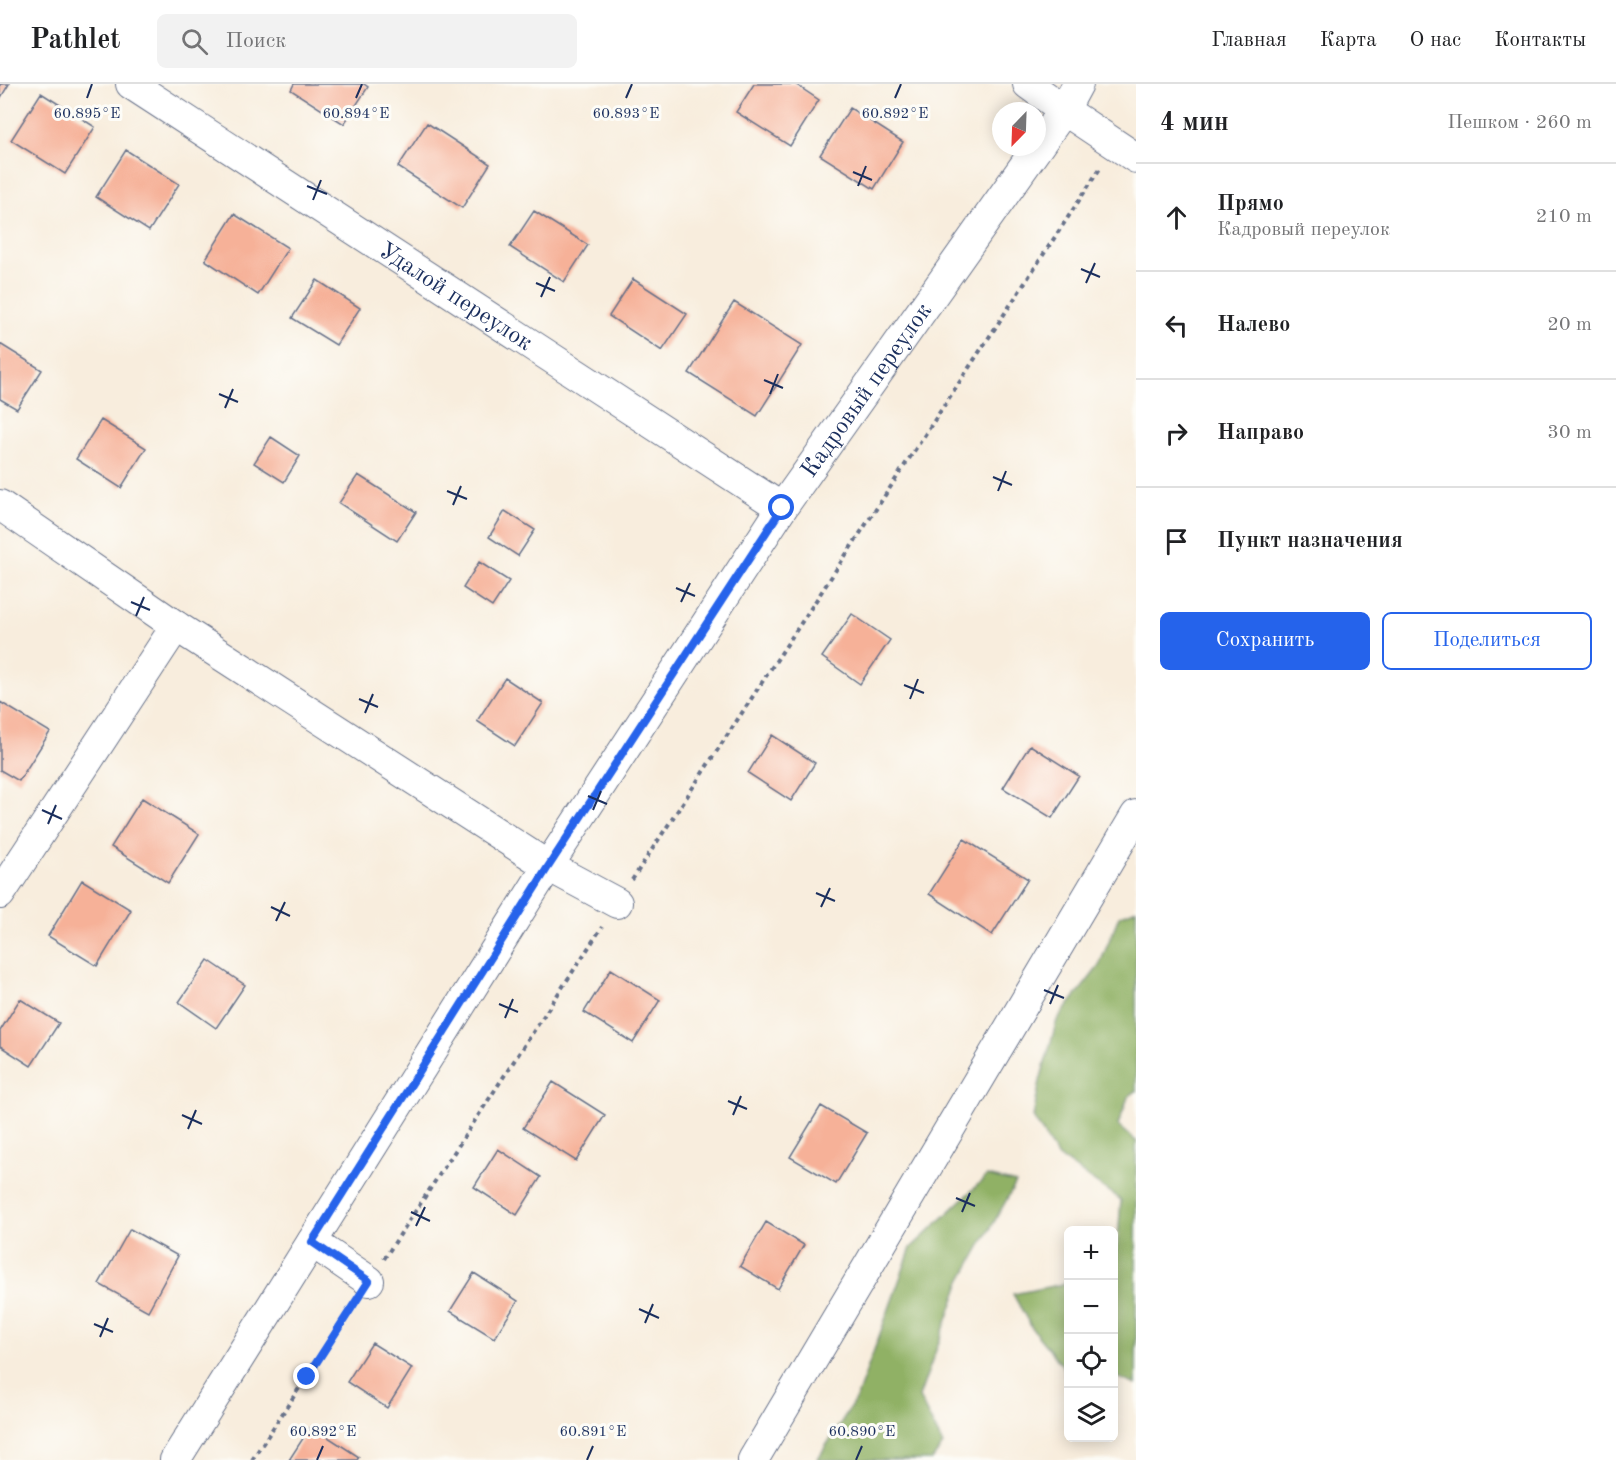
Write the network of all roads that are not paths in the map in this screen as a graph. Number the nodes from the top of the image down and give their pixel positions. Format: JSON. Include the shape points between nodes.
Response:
{"nodes":[{"id":1,"x":131,"y":84,"type":"edge"},
{"id":2,"x":1028,"y":84,"type":"edge"},
{"id":3,"x":1078,"y":84,"type":"edge"},
{"id":4,"x":1064,"y":110,"type":"junction"},
{"id":5,"x":1126,"y":151,"type":"edge"},
{"id":6,"x":0,"y":506,"type":"edge"},
{"id":7,"x":782,"y":508,"type":"junction"},
{"id":8,"x":176,"y":626,"type":"junction"},
{"id":9,"x":1136,"y":815,"type":"edge"},
{"id":10,"x":548,"y":867,"type":"junction"},
{"id":11,"x":0,"y":894,"type":"edge"},
{"id":12,"x":617,"y":903,"type":"road end"},
{"id":13,"x":312,"y":1242,"type":"junction"},
{"id":14,"x":369,"y":1281,"type":"road end"},
{"id":15,"x":175,"y":1460,"type":"edge"},
{"id":16,"x":753,"y":1460,"type":"edge"}],
"edges":[{"from":1,"to":7,"type":"street","name":"Удалой переулок"},
{"from":2,"to":4,"type":"street"},
{"from":3,"to":4,"type":"street","name":"Кадровый переулок"},
{"from":4,"to":5,"type":"street"},
{"from":4,"to":7,"type":"street","name":"Кадровый переулок"},
{"from":6,"to":8,"type":"street"},
{"from":7,"to":10,"type":"street","name":"Кадровый переулок"},
{"from":8,"to":10,"type":"street"},
{"from":8,"to":11,"type":"street"},
{"from":9,"to":16,"type":"street"},
{"from":10,"to":12,"type":"street"},
{"from":10,"to":13,"type":"street","name":"Кадровый переулок"},
{"from":13,"to":14,"type":"street"},
{"from":13,"to":15,"type":"street","name":"Кадровый переулок"}]}
